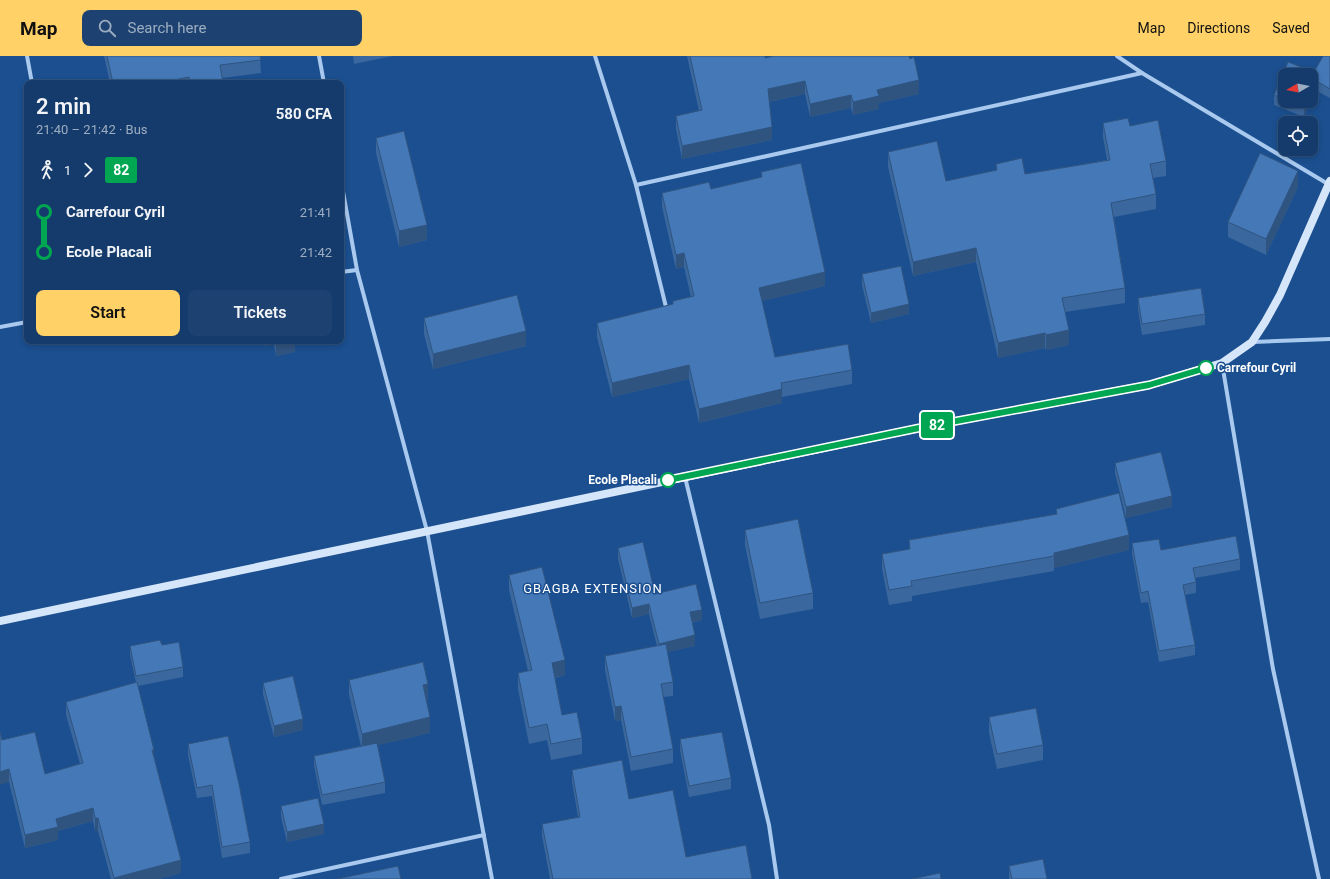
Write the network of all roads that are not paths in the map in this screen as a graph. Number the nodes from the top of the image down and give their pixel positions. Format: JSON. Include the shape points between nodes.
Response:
{"nodes":[{"id":1,"x":27,"y":56,"type":"edge"},
{"id":2,"x":319,"y":56,"type":"edge"},
{"id":3,"x":596,"y":56,"type":"edge"},
{"id":4,"x":1117,"y":56,"type":"edge"},
{"id":5,"x":1142,"y":73,"type":"junction"},
{"id":6,"x":31,"y":80,"type":"edge"},
{"id":7,"x":323,"y":80,"type":"edge"},
{"id":8,"x":1329,"y":183,"type":"edge"},
{"id":9,"x":636,"y":185,"type":"junction"},
{"id":10,"x":344,"y":197,"type":"edge"},
{"id":11,"x":357,"y":270,"type":"junction"},
{"id":12,"x":344,"y":272,"type":"edge"},
{"id":13,"x":666,"y":307,"type":"edge"},
{"id":14,"x":24,"y":323,"type":"edge"},
{"id":15,"x":0,"y":327,"type":"edge"},
{"id":16,"x":1330,"y":339,"type":"edge"},
{"id":17,"x":1252,"y":342,"type":"junction"},
{"id":18,"x":1222,"y":363,"type":"junction"},
{"id":19,"x":685,"y":477,"type":"junction"},
{"id":20,"x":427,"y":531,"type":"junction"},
{"id":21,"x":0,"y":621,"type":"edge"},
{"id":22,"x":484,"y":835,"type":"junction"},
{"id":23,"x":281,"y":879,"type":"edge"},
{"id":24,"x":492,"y":879,"type":"edge"},
{"id":25,"x":778,"y":879,"type":"edge"},
{"id":26,"x":1319,"y":879,"type":"edge"}],
"edges":[{"from":1,"to":6,"type":"street"},
{"from":2,"to":7,"type":"street"},
{"from":3,"to":9,"type":"street"},
{"from":4,"to":5,"type":"street"},
{"from":5,"to":8,"type":"street"},
{"from":5,"to":9,"type":"street"},
{"from":8,"to":17,"type":"street","via":[[1280,295]]},
{"from":9,"to":13,"type":"street"},
{"from":10,"to":11,"type":"street"},
{"from":11,"to":12,"type":"street"},
{"from":11,"to":20,"type":"street"},
{"from":14,"to":15,"type":"street"},
{"from":16,"to":17,"type":"street"},
{"from":17,"to":18,"type":"street"},
{"from":18,"to":19,"type":"street","via":[[1149,385],[919,428]]},
{"from":18,"to":26,"type":"street","via":[[1273,669]]},
{"from":19,"to":20,"type":"street"},
{"from":19,"to":25,"type":"street","via":[[769,825]]},
{"from":20,"to":21,"type":"street"},
{"from":20,"to":22,"type":"street"},
{"from":22,"to":23,"type":"street"},
{"from":22,"to":24,"type":"street"}]}
